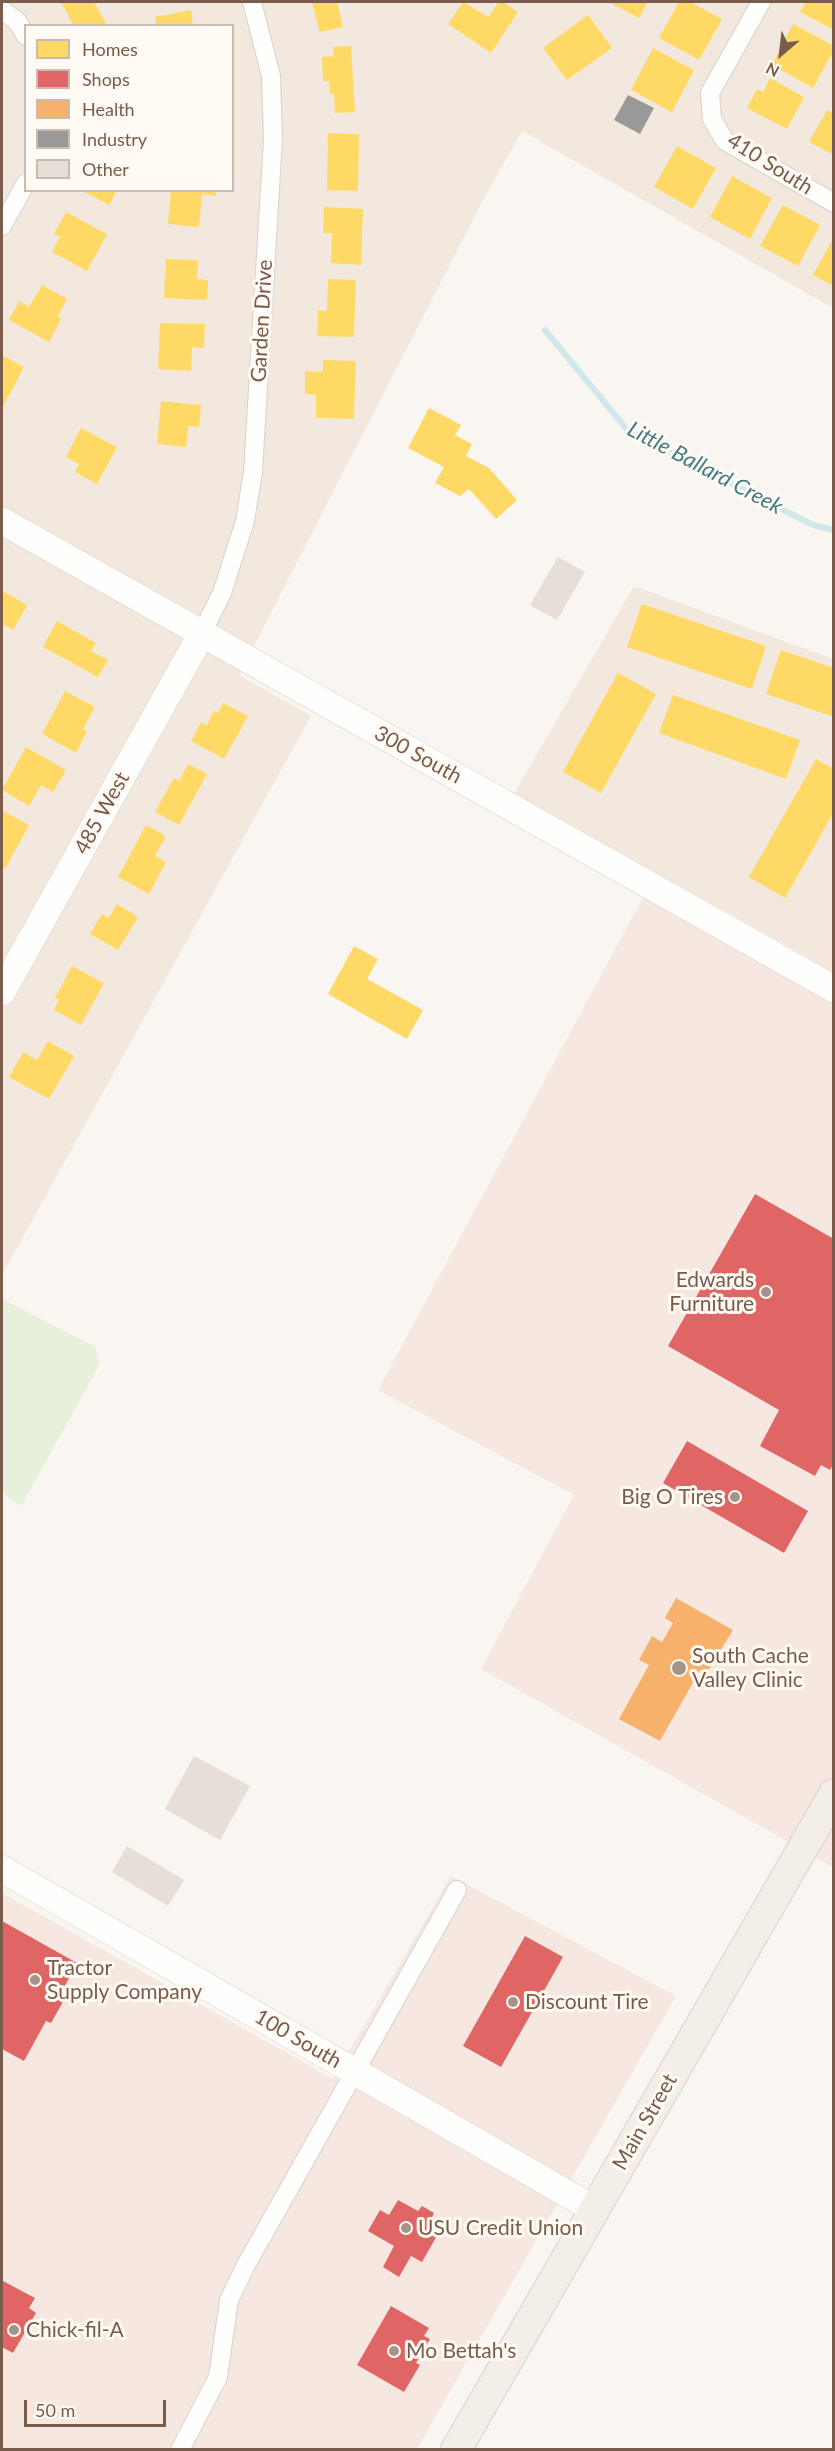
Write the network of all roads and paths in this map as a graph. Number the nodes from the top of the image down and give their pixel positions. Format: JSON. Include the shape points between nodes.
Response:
{"nodes":[{"id":1,"x":252,"y":2,"type":"edge"},
{"id":2,"x":761,"y":2,"type":"edge"},
{"id":3,"x":2,"y":9,"type":"edge"},
{"id":4,"x":24,"y":33,"type":"edge"},
{"id":5,"x":24,"y":187,"type":"edge"},
{"id":6,"x":834,"y":203,"type":"edge"},
{"id":7,"x":2,"y":226,"type":"edge"},
{"id":8,"x":2,"y":520,"type":"edge"},
{"id":9,"x":202,"y":633,"type":"junction"},
{"id":10,"x":834,"y":989,"type":"edge"},
{"id":11,"x":2,"y":992,"type":"edge"},
{"id":12,"x":834,"y":1794,"type":"edge"},
{"id":13,"x":2,"y":1869,"type":"edge"},
{"id":14,"x":457,"y":1890,"type":"dead end"},
{"id":15,"x":355,"y":2071,"type":"junction"},
{"id":16,"x":594,"y":2209,"type":"junction"},
{"id":17,"x":180,"y":2450,"type":"edge"},
{"id":18,"x":456,"y":2450,"type":"edge"}],
"edges":[{"from":1,"to":9,"type":"street","name":"Garden Drive","via":[[271,76],[273,139],[253,472],[245,521],[222,593]]},
{"from":2,"to":6,"type":"street","name":"410 South","via":[[710,93],[712,119],[725,141]]},
{"from":3,"to":4,"type":"street"},
{"from":5,"to":7,"type":"street"},
{"from":8,"to":9,"type":"street","name":"300 South"},
{"from":9,"to":10,"type":"street","name":"300 South"},
{"from":9,"to":11,"type":"street","name":"485 West"},
{"from":12,"to":16,"type":"main road","name":"Main Street"},
{"from":13,"to":15,"type":"street","name":"100 South"},
{"from":14,"to":15,"type":"street"},
{"from":15,"to":16,"type":"street","name":"100 South"},
{"from":15,"to":17,"type":"street","via":[[229,2300],[218,2377]]},
{"from":16,"to":18,"type":"main road","name":"Main Street"}]}
